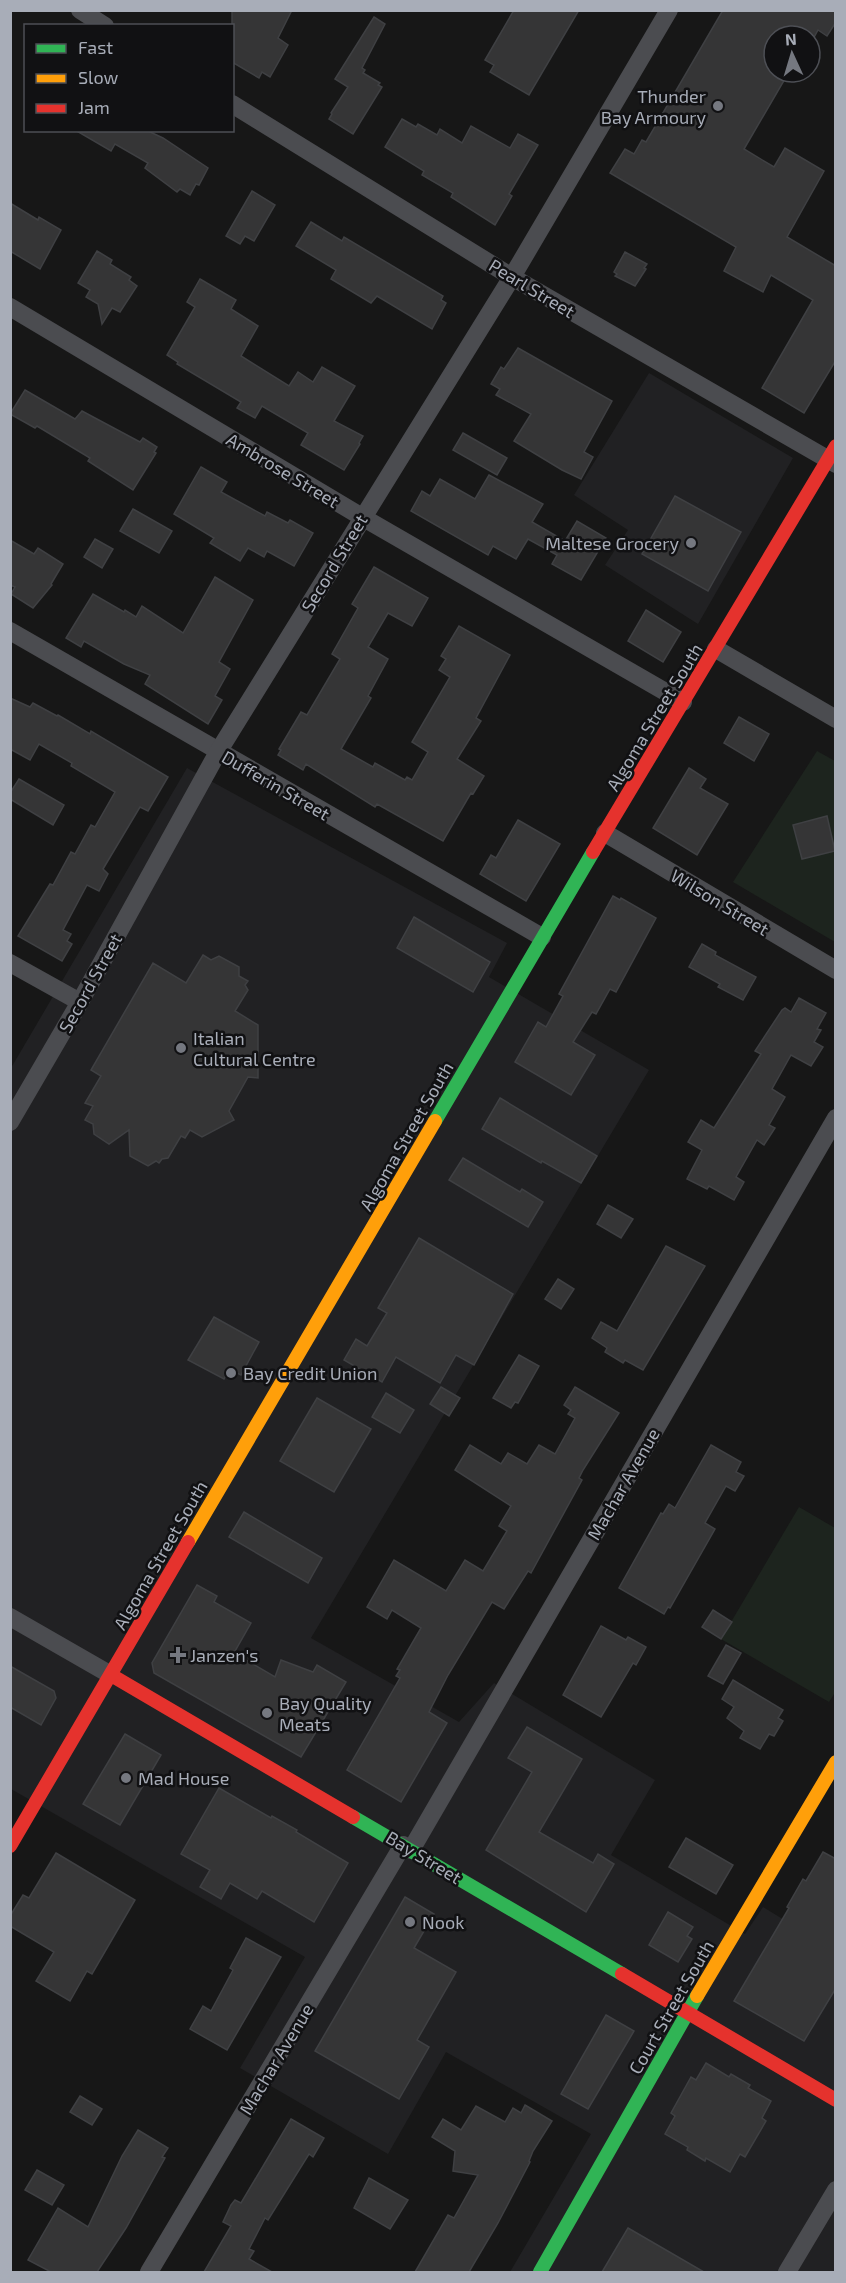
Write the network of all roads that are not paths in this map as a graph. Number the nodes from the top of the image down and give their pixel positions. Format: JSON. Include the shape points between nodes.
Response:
{"nodes":[{"id":1,"x":80,"y":10,"type":"edge"},
{"id":2,"x":669,"y":10,"type":"edge"},
{"id":3,"x":102,"y":24,"type":"edge"},
{"id":4,"x":234,"y":105,"type":"edge"},
{"id":5,"x":512,"y":277,"type":"junction"},
{"id":6,"x":10,"y":307,"type":"edge"},
{"id":7,"x":833,"y":456,"type":"edge"},
{"id":8,"x":362,"y":517,"type":"junction"},
{"id":9,"x":10,"y":631,"type":"edge"},
{"id":10,"x":716,"y":649,"type":"junction"},
{"id":11,"x":683,"y":702,"type":"junction"},
{"id":12,"x":836,"y":719,"type":"edge"},
{"id":13,"x":218,"y":752,"type":"junction"},
{"id":14,"x":605,"y":833,"type":"junction"},
{"id":15,"x":543,"y":937,"type":"junction"},
{"id":16,"x":10,"y":963,"type":"edge"},
{"id":17,"x":836,"y":970,"type":"edge"},
{"id":18,"x":80,"y":1002,"type":"junction"},
{"id":19,"x":836,"y":1118,"type":"edge"},
{"id":20,"x":10,"y":1122,"type":"edge"},
{"id":21,"x":10,"y":1617,"type":"edge"},
{"id":22,"x":111,"y":1675,"type":"junction"},
{"id":23,"x":836,"y":1762,"type":"edge"},
{"id":24,"x":10,"y":1846,"type":"edge"},
{"id":25,"x":407,"y":1847,"type":"junction"},
{"id":26,"x":687,"y":2013,"type":"junction"},
{"id":27,"x":836,"y":2100,"type":"edge"},
{"id":28,"x":836,"y":2190,"type":"edge"},
{"id":29,"x":149,"y":2272,"type":"edge"},
{"id":30,"x":540,"y":2272,"type":"edge"},
{"id":31,"x":787,"y":2272,"type":"edge"}],
"edges":[{"from":1,"to":3,"type":"street"},
{"from":2,"to":5,"type":"street","name":"Secord Street"},
{"from":4,"to":5,"type":"street","name":"Pearl Street"},
{"from":5,"to":7,"type":"street","name":"Pearl Street"},
{"from":5,"to":8,"type":"street","name":"Secord Street"},
{"from":6,"to":8,"type":"street","name":"Ambrose Street"},
{"from":7,"to":10,"type":"street","name":"Algoma Street South"},
{"from":8,"to":11,"type":"street","name":"Ambrose Street"},
{"from":8,"to":13,"type":"street","name":"Secord Street"},
{"from":9,"to":13,"type":"street","name":"Dufferin Street"},
{"from":10,"to":11,"type":"street","name":"Algoma Street South"},
{"from":10,"to":12,"type":"street"},
{"from":11,"to":14,"type":"street","name":"Algoma Street South"},
{"from":13,"to":15,"type":"street","name":"Dufferin Street"},
{"from":13,"to":18,"type":"street","name":"Secord Street"},
{"from":14,"to":15,"type":"street","name":"Algoma Street South"},
{"from":14,"to":17,"type":"street","name":"Wilson Street"},
{"from":15,"to":22,"type":"street","name":"Algoma Street South"},
{"from":16,"to":18,"type":"street"},
{"from":18,"to":20,"type":"street","name":"Secord Street"},
{"from":19,"to":25,"type":"street","name":"Machar Avenue"},
{"from":21,"to":22,"type":"street","name":"Bay Street"},
{"from":22,"to":24,"type":"street","name":"Algoma Street South"},
{"from":22,"to":25,"type":"street","name":"Bay Street"},
{"from":23,"to":26,"type":"street","name":"Court Street South"},
{"from":25,"to":26,"type":"street","name":"Bay Street"},
{"from":25,"to":29,"type":"street","name":"Machar Avenue"},
{"from":26,"to":27,"type":"street","name":"Bay Street"},
{"from":26,"to":30,"type":"street","name":"Court Street South"},
{"from":28,"to":31,"type":"street"}]}
